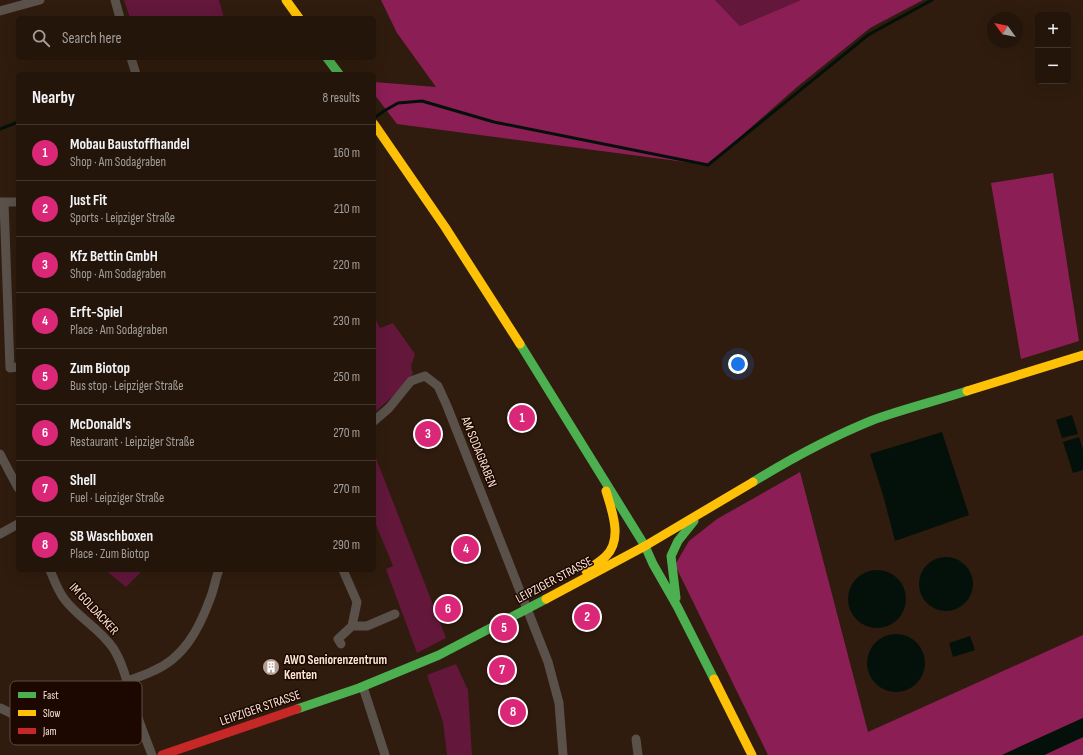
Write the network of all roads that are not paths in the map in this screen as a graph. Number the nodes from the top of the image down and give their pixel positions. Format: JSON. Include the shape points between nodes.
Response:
{"nodes":[{"id":1,"x":40,"y":0,"type":"edge"},
{"id":2,"x":115,"y":0,"type":"edge"},
{"id":3,"x":286,"y":0,"type":"edge"},
{"id":4,"x":0,"y":11,"type":"edge"},
{"id":5,"x":119,"y":16,"type":"edge"},
{"id":6,"x":298,"y":16,"type":"edge"},
{"id":7,"x":132,"y":60,"type":"edge"},
{"id":8,"x":328,"y":60,"type":"edge"},
{"id":9,"x":135,"y":72,"type":"edge"},
{"id":10,"x":338,"y":72,"type":"edge"},
{"id":11,"x":376,"y":126,"type":"edge"},
{"id":12,"x":2,"y":202,"type":"edge"},
{"id":13,"x":16,"y":202,"type":"edge"},
{"id":14,"x":1083,"y":355,"type":"edge"},
{"id":15,"x":16,"y":367,"type":"edge"},
{"id":16,"x":376,"y":419,"type":"edge"},
{"id":17,"x":0,"y":454,"type":"edge"},
{"id":18,"x":601,"y":475,"type":"junction"},
{"id":19,"x":16,"y":484,"type":"edge"},
{"id":20,"x":700,"y":514,"type":"junction"},
{"id":21,"x":16,"y":525,"type":"edge"},
{"id":22,"x":0,"y":534,"type":"edge"},
{"id":23,"x":645,"y":546,"type":"junction"},
{"id":24,"x":51,"y":572,"type":"edge"},
{"id":25,"x":218,"y":572,"type":"edge"},
{"id":26,"x":344,"y":572,"type":"edge"},
{"id":27,"x":543,"y":600,"type":"junction"},
{"id":28,"x":677,"y":606,"type":"junction"},
{"id":29,"x":527,"y":608,"type":"junction"},
{"id":30,"x":395,"y":614,"type":"dead end"},
{"id":31,"x":352,"y":626,"type":"junction"},
{"id":32,"x":341,"y":644,"type":"dead end"},
{"id":33,"x":127,"y":681,"type":"joint"},
{"id":34,"x":363,"y":687,"type":"junction"},
{"id":35,"x":0,"y":708,"type":"edge"},
{"id":36,"x":10,"y":712,"type":"edge"},
{"id":37,"x":142,"y":728,"type":"edge"},
{"id":38,"x":636,"y":739,"type":"dead end"},
{"id":39,"x":152,"y":755,"type":"edge"},
{"id":40,"x":162,"y":755,"type":"edge"},
{"id":41,"x":385,"y":755,"type":"edge"},
{"id":42,"x":562,"y":755,"type":"edge"},
{"id":43,"x":638,"y":755,"type":"edge"},
{"id":44,"x":752,"y":755,"type":"edge"}],
"edges":[{"from":1,"to":4,"type":"street"},
{"from":2,"to":5,"type":"street"},
{"from":3,"to":6,"type":"main road"},
{"from":7,"to":9,"type":"street"},
{"from":8,"to":10,"type":"main road"},
{"from":11,"to":18,"type":"main road","via":[[434,209]]},
{"from":12,"to":13,"type":"street"},
{"from":12,"to":15,"type":"street","via":[[10,368]]},
{"from":14,"to":20,"type":"main road","name":"LEIPZIGER STRASSE","via":[[874,420],[794,457]]},
{"from":16,"to":29,"type":"street","name":"AM SODAGRABEN","via":[[412,381],[424,376],[438,386]]},
{"from":17,"to":19,"type":"street"},
{"from":18,"to":23,"type":"main road"},
{"from":18,"to":27,"type":"main road","via":[[614,519],[610,550],[589,569]]},
{"from":20,"to":23,"type":"main road","name":"LEIPZIGER STRASSE"},
{"from":20,"to":28,"type":"main road","via":[[678,541],[672,556]]},
{"from":21,"to":22,"type":"street"},
{"from":23,"to":27,"type":"main road","name":"LEIPZIGER STRASSE"},
{"from":23,"to":28,"type":"main road"},
{"from":24,"to":33,"type":"street","name":"IM GOLDACKER","via":[[65,600],[112,647]]},
{"from":25,"to":33,"type":"street","via":[[202,620],[187,646],[154,671]]},
{"from":26,"to":31,"type":"street","via":[[357,602]]},
{"from":27,"to":29,"type":"main road","name":"LEIPZIGER STRASSE"},
{"from":28,"to":44,"type":"main road"},
{"from":29,"to":34,"type":"main road","name":"LEIPZIGER STRASSE","via":[[439,655]]},
{"from":29,"to":42,"type":"street","via":[[548,662],[559,703]]},
{"from":30,"to":31,"type":"street","via":[[367,626]]},
{"from":31,"to":32,"type":"street","via":[[338,639]]},
{"from":34,"to":40,"type":"main road","name":"LEIPZIGER STRASSE"},
{"from":34,"to":41,"type":"street"},
{"from":35,"to":36,"type":"street"},
{"from":37,"to":39,"type":"street","name":"IM GOLDACKER"},
{"from":38,"to":43,"type":"street"}]}
